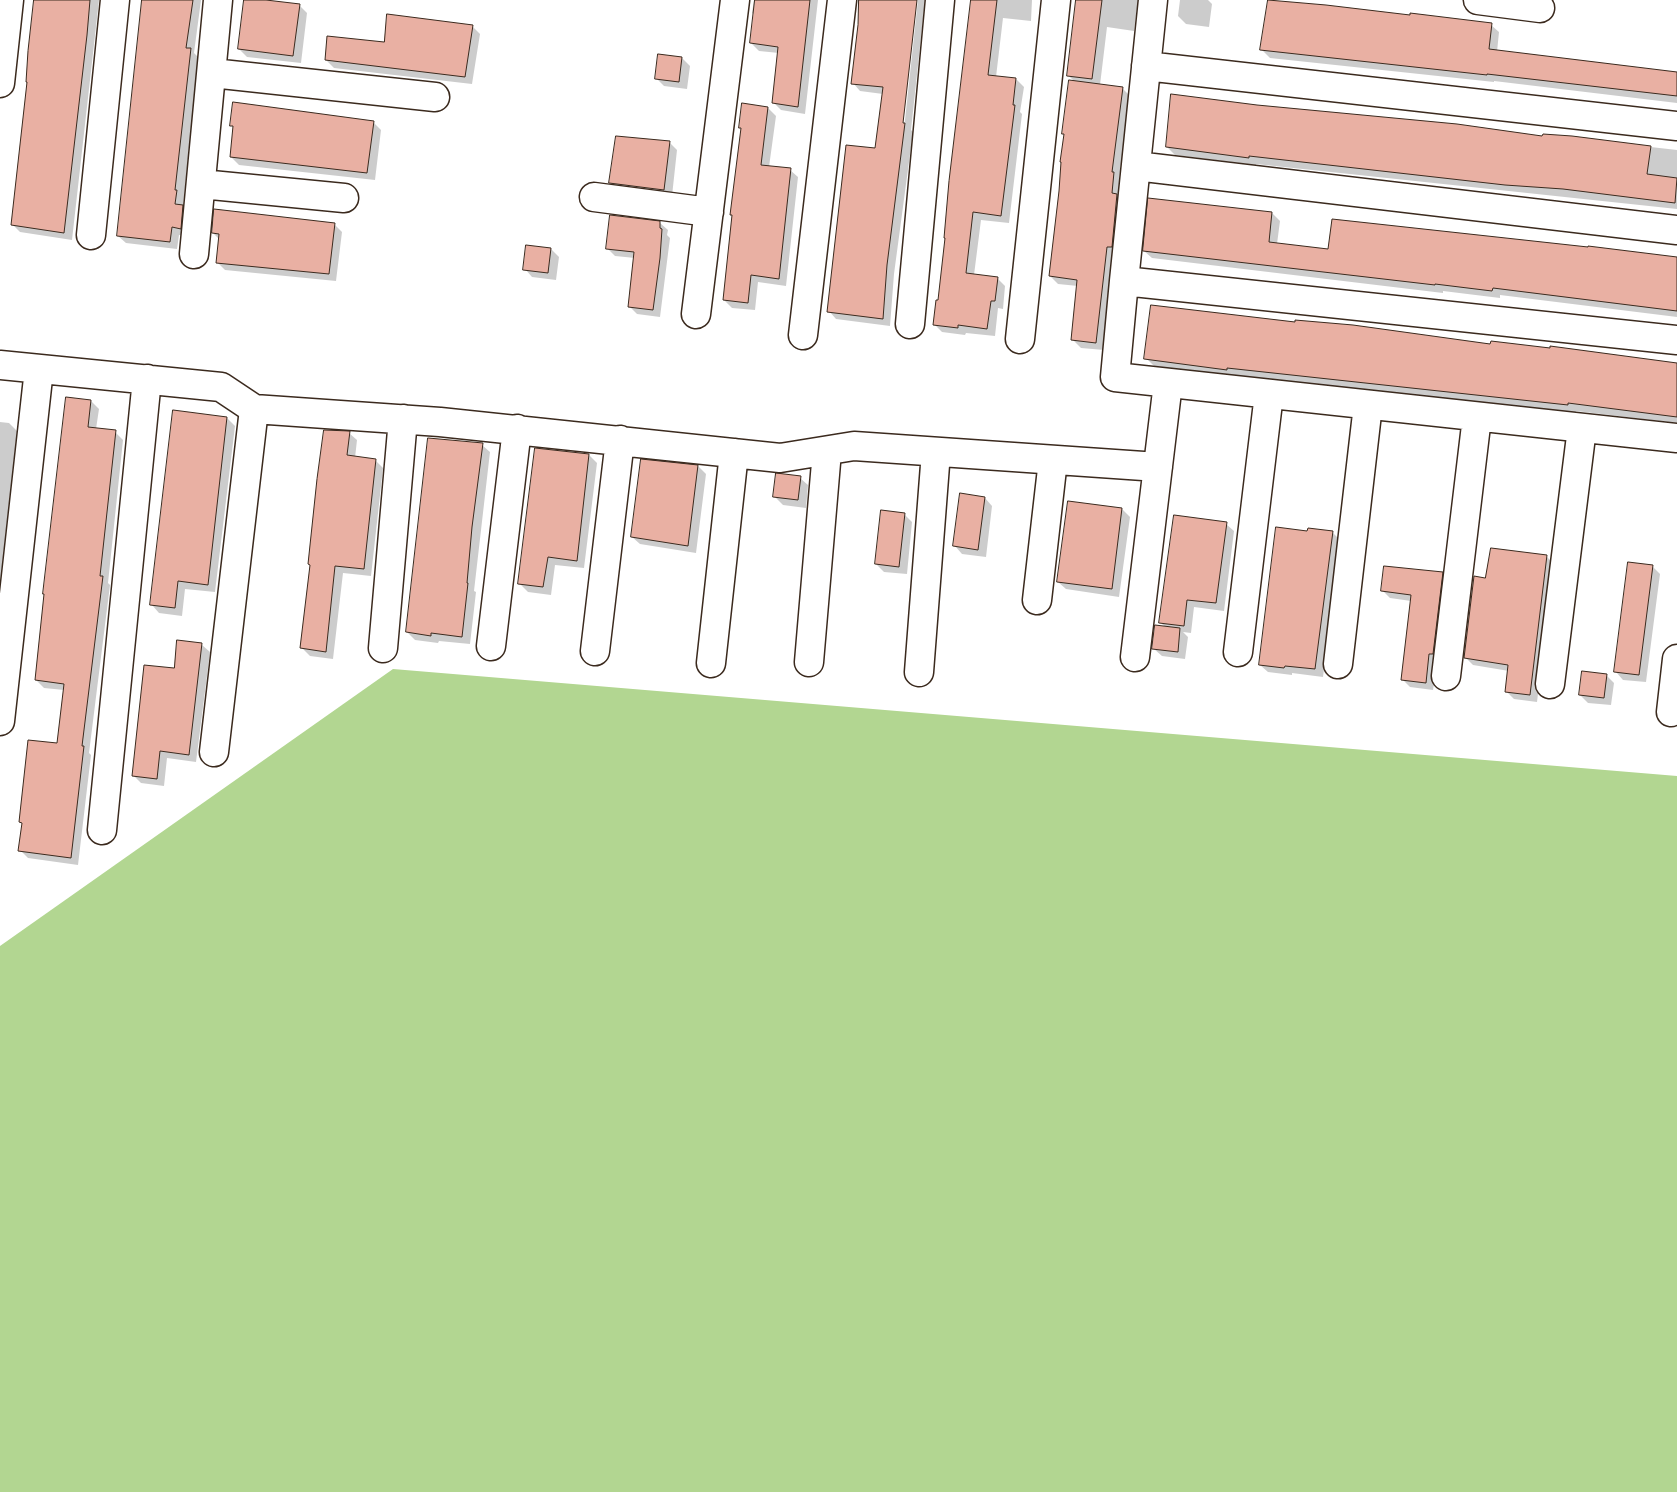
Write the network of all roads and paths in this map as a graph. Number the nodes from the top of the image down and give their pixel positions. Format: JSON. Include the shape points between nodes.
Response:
{"nodes":[{"id":1,"x":9,"y":0,"type":"edge"},
{"id":2,"x":115,"y":0,"type":"edge"},
{"id":3,"x":218,"y":0,"type":"edge"},
{"id":4,"x":735,"y":0,"type":"edge"},
{"id":5,"x":842,"y":0,"type":"edge"},
{"id":6,"x":940,"y":0,"type":"edge"},
{"id":7,"x":1056,"y":0,"type":"edge"},
{"id":8,"x":1153,"y":0,"type":"edge"},
{"id":9,"x":1478,"y":0,"type":"edge"},
{"id":10,"x":1540,"y":8,"type":"dead end"},
{"id":11,"x":1146,"y":66,"type":"junction"},
{"id":12,"x":212,"y":73,"type":"junction"},
{"id":13,"x":0,"y":82,"type":"edge"},
{"id":14,"x":435,"y":97,"type":"dead end"},
{"id":15,"x":1677,"y":126,"type":"edge"},
{"id":16,"x":1136,"y":166,"type":"junction"},
{"id":17,"x":201,"y":184,"type":"junction"},
{"id":18,"x":594,"y":197,"type":"dead end"},
{"id":19,"x":344,"y":198,"type":"dead end"},
{"id":20,"x":709,"y":212,"type":"junction"},
{"id":21,"x":1677,"y":230,"type":"edge"},
{"id":22,"x":91,"y":236,"type":"dead end"},
{"id":23,"x":194,"y":254,"type":"dead end"},
{"id":24,"x":1124,"y":281,"type":"junction"},
{"id":25,"x":696,"y":314,"type":"dead end"},
{"id":26,"x":910,"y":324,"type":"dead end"},
{"id":27,"x":803,"y":335,"type":"dead end"},
{"id":28,"x":1020,"y":338,"type":"dead end"},
{"id":29,"x":1677,"y":340,"type":"edge"},
{"id":30,"x":0,"y":365,"type":"edge"},
{"id":31,"x":39,"y":369,"type":"junction"},
{"id":32,"x":147,"y":379,"type":"junction"},
{"id":33,"x":1168,"y":383,"type":"junction"},
{"id":34,"x":1269,"y":394,"type":"junction"},
{"id":35,"x":1368,"y":405,"type":"junction"},
{"id":36,"x":254,"y":409,"type":"junction"},
{"id":37,"x":1477,"y":417,"type":"junction"},
{"id":38,"x":403,"y":419,"type":"junction"},
{"id":39,"x":1582,"y":428,"type":"junction"},
{"id":40,"x":517,"y":429,"type":"junction"},
{"id":41,"x":1677,"y":438,"type":"edge"},
{"id":42,"x":620,"y":440,"type":"junction"},
{"id":43,"x":827,"y":450,"type":"junction"},
{"id":44,"x":936,"y":452,"type":"junction"},
{"id":45,"x":734,"y":453,"type":"junction"},
{"id":46,"x":1053,"y":460,"type":"junction"},
{"id":47,"x":1158,"y":467,"type":"junction"},
{"id":48,"x":1036,"y":600,"type":"dead end"},
{"id":49,"x":491,"y":646,"type":"dead end"},
{"id":50,"x":383,"y":648,"type":"dead end"},
{"id":51,"x":595,"y":651,"type":"dead end"},
{"id":52,"x":1238,"y":652,"type":"dead end"},
{"id":53,"x":1135,"y":657,"type":"dead end"},
{"id":54,"x":1677,"y":659,"type":"edge"},
{"id":55,"x":809,"y":662,"type":"dead end"},
{"id":56,"x":711,"y":663,"type":"dead end"},
{"id":57,"x":1338,"y":664,"type":"dead end"},
{"id":58,"x":919,"y":672,"type":"dead end"},
{"id":59,"x":1446,"y":676,"type":"dead end"},
{"id":60,"x":1550,"y":684,"type":"dead end"},
{"id":61,"x":1671,"y":712,"type":"dead end"},
{"id":62,"x":0,"y":721,"type":"edge"},
{"id":63,"x":214,"y":752,"type":"dead end"},
{"id":64,"x":102,"y":830,"type":"dead end"}],
"edges":[{"from":1,"to":13,"type":"street"},
{"from":2,"to":22,"type":"street"},
{"from":3,"to":12,"type":"street"},
{"from":4,"to":20,"type":"street"},
{"from":5,"to":27,"type":"street"},
{"from":6,"to":26,"type":"street"},
{"from":7,"to":28,"type":"street"},
{"from":8,"to":11,"type":"street"},
{"from":9,"to":10,"type":"street"},
{"from":11,"to":15,"type":"street"},
{"from":11,"to":16,"type":"street"},
{"from":12,"to":14,"type":"street"},
{"from":12,"to":17,"type":"street"},
{"from":16,"to":21,"type":"street"},
{"from":16,"to":24,"type":"street"},
{"from":17,"to":19,"type":"street"},
{"from":17,"to":23,"type":"street"},
{"from":18,"to":20,"type":"street"},
{"from":20,"to":25,"type":"street"},
{"from":24,"to":29,"type":"street"},
{"from":24,"to":33,"type":"street","via":[[1115,377]]},
{"from":30,"to":31,"type":"street"},
{"from":31,"to":32,"type":"street"},
{"from":31,"to":62,"type":"street"},
{"from":32,"to":36,"type":"street","via":[[221,387]]},
{"from":32,"to":64,"type":"street"},
{"from":33,"to":34,"type":"street"},
{"from":33,"to":47,"type":"street"},
{"from":34,"to":35,"type":"street"},
{"from":34,"to":52,"type":"street"},
{"from":35,"to":37,"type":"street"},
{"from":35,"to":57,"type":"street"},
{"from":36,"to":38,"type":"street"},
{"from":36,"to":63,"type":"street"},
{"from":37,"to":39,"type":"street"},
{"from":37,"to":59,"type":"street"},
{"from":38,"to":40,"type":"street"},
{"from":38,"to":50,"type":"street"},
{"from":39,"to":41,"type":"street"},
{"from":39,"to":60,"type":"street"},
{"from":40,"to":42,"type":"street"},
{"from":40,"to":49,"type":"street"},
{"from":42,"to":45,"type":"street"},
{"from":42,"to":51,"type":"street"},
{"from":43,"to":44,"type":"street","via":[[854,446]]},
{"from":43,"to":45,"type":"street","via":[[780,458]]},
{"from":43,"to":55,"type":"street"},
{"from":44,"to":46,"type":"street"},
{"from":44,"to":58,"type":"street"},
{"from":45,"to":56,"type":"street"},
{"from":46,"to":47,"type":"street"},
{"from":46,"to":48,"type":"street"},
{"from":47,"to":53,"type":"street"},
{"from":54,"to":61,"type":"street"}]}
